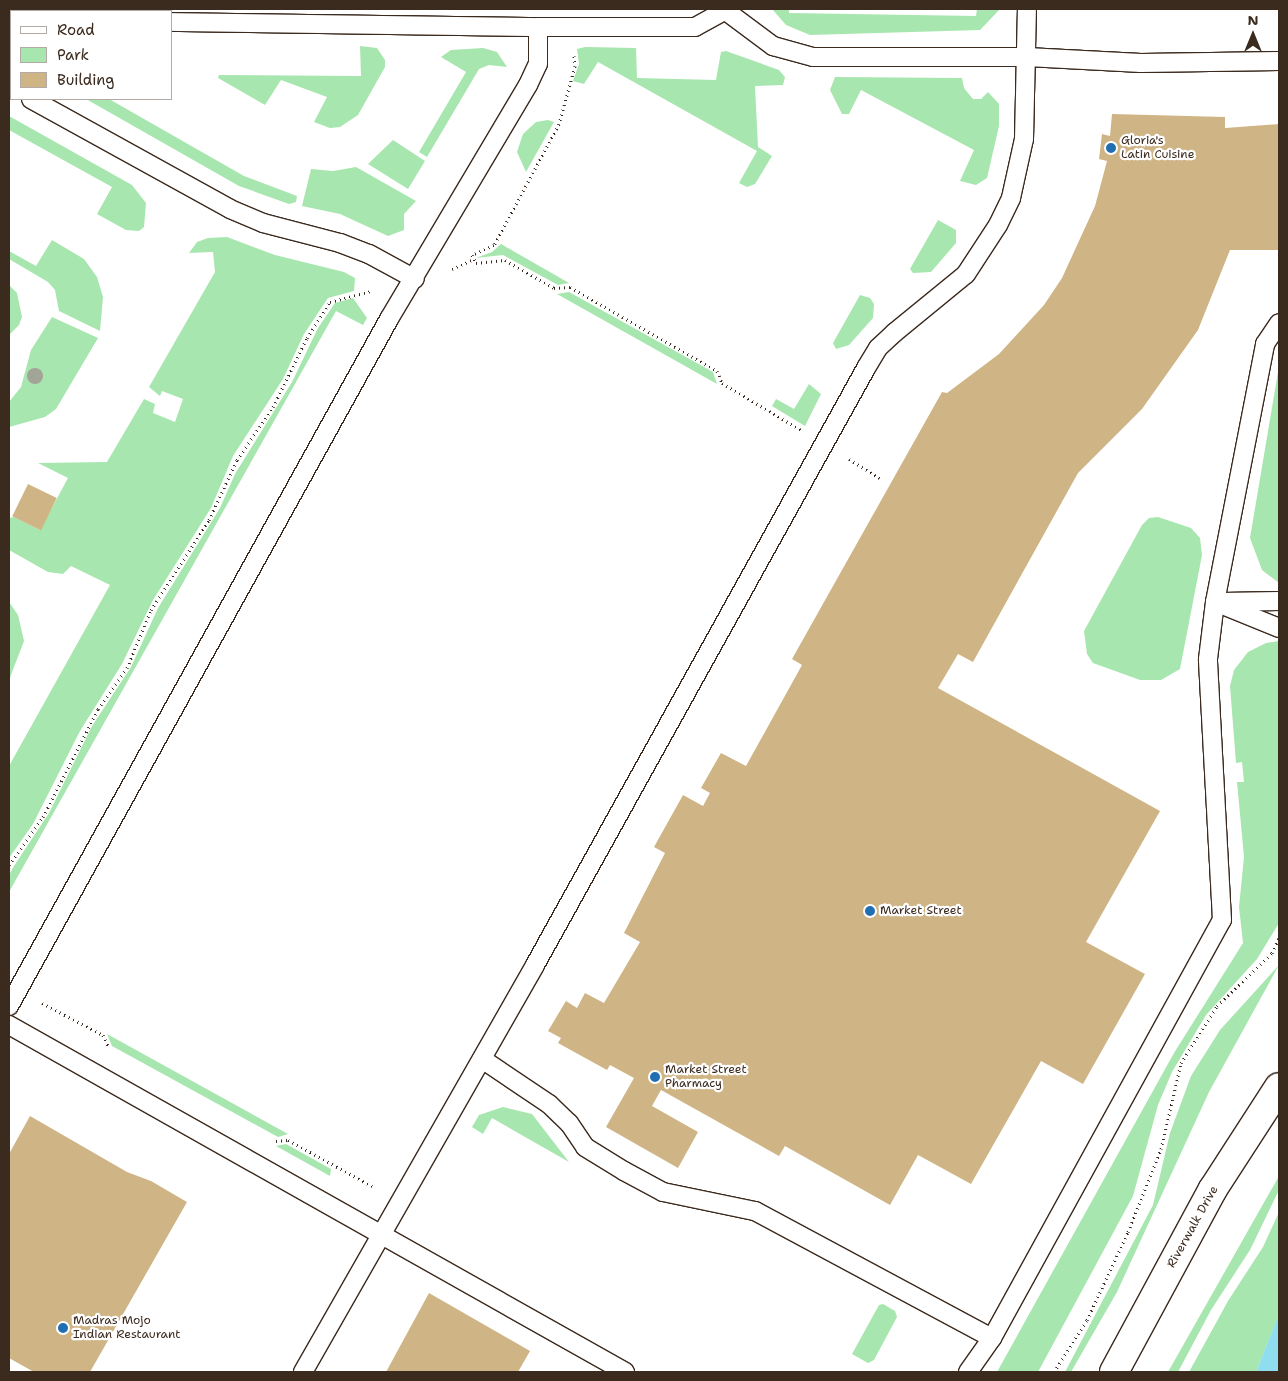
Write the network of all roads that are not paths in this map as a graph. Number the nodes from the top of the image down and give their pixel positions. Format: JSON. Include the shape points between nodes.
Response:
{"nodes":[{"id":1,"x":1027,"y":9,"type":"edge"},
{"id":2,"x":726,"y":10,"type":"edge"},
{"id":3,"x":172,"y":22,"type":"edge"},
{"id":4,"x":538,"y":26,"type":"junction"},
{"id":5,"x":1027,"y":57,"type":"junction"},
{"id":6,"x":1279,"y":61,"type":"edge"},
{"id":7,"x":33,"y":100,"type":"edge"},
{"id":8,"x":415,"y":279,"type":"junction"},
{"id":9,"x":1279,"y":323,"type":"edge"},
{"id":10,"x":1279,"y":601,"type":"edge"},
{"id":11,"x":1214,"y":602,"type":"junction"},
{"id":12,"x":1279,"y":628,"type":"edge"},
{"id":13,"x":9,"y":1006,"type":"edge"},
{"id":14,"x":9,"y":1025,"type":"edge"},
{"id":15,"x":482,"y":1059,"type":"junction"},
{"id":16,"x":1279,"y":1087,"type":"edge"},
{"id":17,"x":380,"y":1235,"type":"junction"},
{"id":18,"x":992,"y":1338,"type":"junction"},
{"id":19,"x":303,"y":1372,"type":"edge"},
{"id":20,"x":625,"y":1372,"type":"edge"},
{"id":21,"x":968,"y":1372,"type":"edge"},
{"id":22,"x":1114,"y":1372,"type":"edge"}],
"edges":[{"from":1,"to":5,"type":"lane"},
{"from":2,"to":4,"type":"lane","via":[[695,26]]},
{"from":2,"to":5,"type":"lane","via":[[773,46],[799,55]]},
{"from":3,"to":4,"type":"lane"},
{"from":4,"to":8,"type":"lane","via":[[538,64],[528,86]]},
{"from":5,"to":6,"type":"lane","via":[[1141,63]]},
{"from":5,"to":15,"type":"lane","via":[[1026,106],[1018,171],[998,224],[966,274],[878,348]]},
{"from":7,"to":8,"type":"lane","via":[[230,209],[263,223],[347,246]]},
{"from":8,"to":13,"type":"lane","via":[[389,319]]},
{"from":9,"to":11,"type":"lane","via":[[1265,344]]},
{"from":10,"to":11,"type":"lane"},
{"from":11,"to":12,"type":"lane"},
{"from":11,"to":18,"type":"lane","via":[[1208,659],[1222,920]]},
{"from":14,"to":17,"type":"lane"},
{"from":15,"to":17,"type":"lane"},
{"from":15,"to":18,"type":"lane","via":[[549,1104],[586,1147],[624,1171],[663,1192],[755,1211]]},
{"from":16,"to":22,"type":"street","name":"Riverwalk Drive","via":[[1214,1189]]},
{"from":17,"to":19,"type":"lane"},
{"from":17,"to":20,"type":"lane"},
{"from":18,"to":21,"type":"lane"}]}
